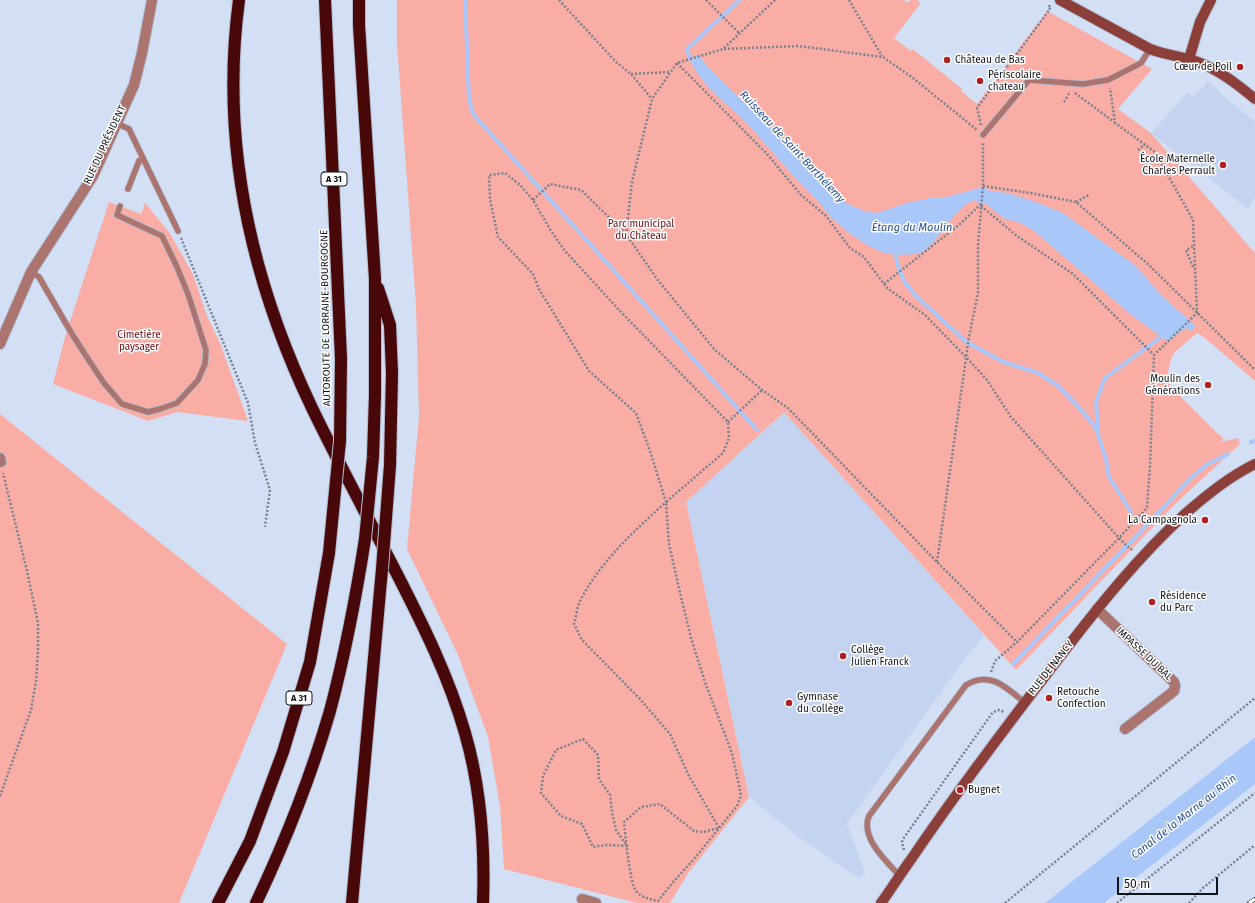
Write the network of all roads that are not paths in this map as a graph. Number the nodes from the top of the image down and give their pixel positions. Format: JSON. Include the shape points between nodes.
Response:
{"nodes":[{"id":1,"x":152,"y":0,"type":"edge"},
{"id":2,"x":239,"y":0,"type":"edge"},
{"id":3,"x":325,"y":0,"type":"edge"},
{"id":4,"x":359,"y":0,"type":"edge"},
{"id":5,"x":1060,"y":0,"type":"edge"},
{"id":6,"x":1210,"y":0,"type":"edge"},
{"id":7,"x":1150,"y":49,"type":"junction"},
{"id":8,"x":1189,"y":59,"type":"junction"},
{"id":9,"x":1255,"y":99,"type":"edge"},
{"id":10,"x":116,"y":123,"type":"junction"},
{"id":11,"x":983,"y":135,"type":"road end"},
{"id":12,"x":143,"y":159,"type":"junction"},
{"id":13,"x":128,"y":189,"type":"dead end"},
{"id":14,"x":120,"y":206,"type":"dead end"},
{"id":15,"x":178,"y":231,"type":"road end"},
{"id":16,"x":31,"y":272,"type":"junction"},
{"id":17,"x":375,"y":279,"type":"junction"},
{"id":18,"x":0,"y":344,"type":"edge"},
{"id":19,"x":1255,"y":464,"type":"edge"},
{"id":20,"x":1097,"y":609,"type":"junction"},
{"id":21,"x":1025,"y":703,"type":"junction"},
{"id":22,"x":1125,"y":729,"type":"dead end"},
{"id":23,"x":900,"y":876,"type":"junction"},
{"id":24,"x":582,"y":899,"type":"dead end"},
{"id":25,"x":218,"y":903,"type":"edge"},
{"id":26,"x":256,"y":903,"type":"edge"},
{"id":27,"x":352,"y":903,"type":"edge"},
{"id":28,"x":483,"y":903,"type":"edge"},
{"id":29,"x":596,"y":903,"type":"edge"},
{"id":30,"x":881,"y":903,"type":"edge"}],
"edges":[{"from":1,"to":10,"type":"street","name":"RUE DU PRÉSIDENT","via":[[134,85]]},
{"from":2,"to":28,"type":"highway","via":[[234,44],[234,128],[239,175],[258,264],[283,340],[312,408],[407,593],[448,685],[465,733],[476,778],[482,823]]},
{"from":3,"to":25,"type":"highway","name":"AUTOROUTE DE LORRAINE-BOURGOGNE","number":"A 31","bridge":true,"via":[[341,359],[340,441],[329,553],[310,662],[284,752],[250,841]]},
{"from":4,"to":17,"type":"highway"},
{"from":5,"to":7,"type":"main road"},
{"from":6,"to":8,"type":"main road","via":[[1200,22]]},
{"from":7,"to":8,"type":"main road"},
{"from":7,"to":11,"type":"lane","via":[[1141,63],[1108,80],[1083,84],[1029,80]]},
{"from":8,"to":9,"type":"main road","via":[[1216,70]]},
{"from":10,"to":12,"type":"lane","via":[[129,129]]},
{"from":10,"to":16,"type":"street","name":"RUE DU PRÉSIDENT","via":[[93,176]]},
{"from":12,"to":13,"type":"lane","via":[[139,161]]},
{"from":12,"to":15,"type":"lane"},
{"from":14,"to":16,"type":"lane","via":[[117,215],[162,236],[188,294],[206,350],[205,364],[198,380],[177,403],[148,412],[122,404],[92,365],[39,277]]},
{"from":16,"to":18,"type":"street","name":"RUE DU PRÉSIDENT"},
{"from":17,"to":26,"type":"highway","bridge":true,"via":[[373,457],[365,539],[355,604],[330,711],[314,762],[279,853]]},
{"from":17,"to":27,"type":"highway","bridge":true,"via":[[390,325],[390,465]]},
{"from":19,"to":20,"type":"main road","name":"RUE DE NANCY","via":[[1222,483],[1173,525],[1144,554]]},
{"from":20,"to":21,"type":"main road","name":"RUE DE NANCY"},
{"from":20,"to":22,"type":"street","name":"IMPASSE DU BAL","via":[[1176,686],[1174,691]]},
{"from":21,"to":23,"type":"main road","name":"RUE DE NANCY"},
{"from":21,"to":23,"type":"lane","via":[[996,681],[972,681],[966,685],[869,816],[867,829],[874,848]]},
{"from":23,"to":30,"type":"main road","name":"RUE DE NANCY"},
{"from":24,"to":29,"type":"street"}]}
